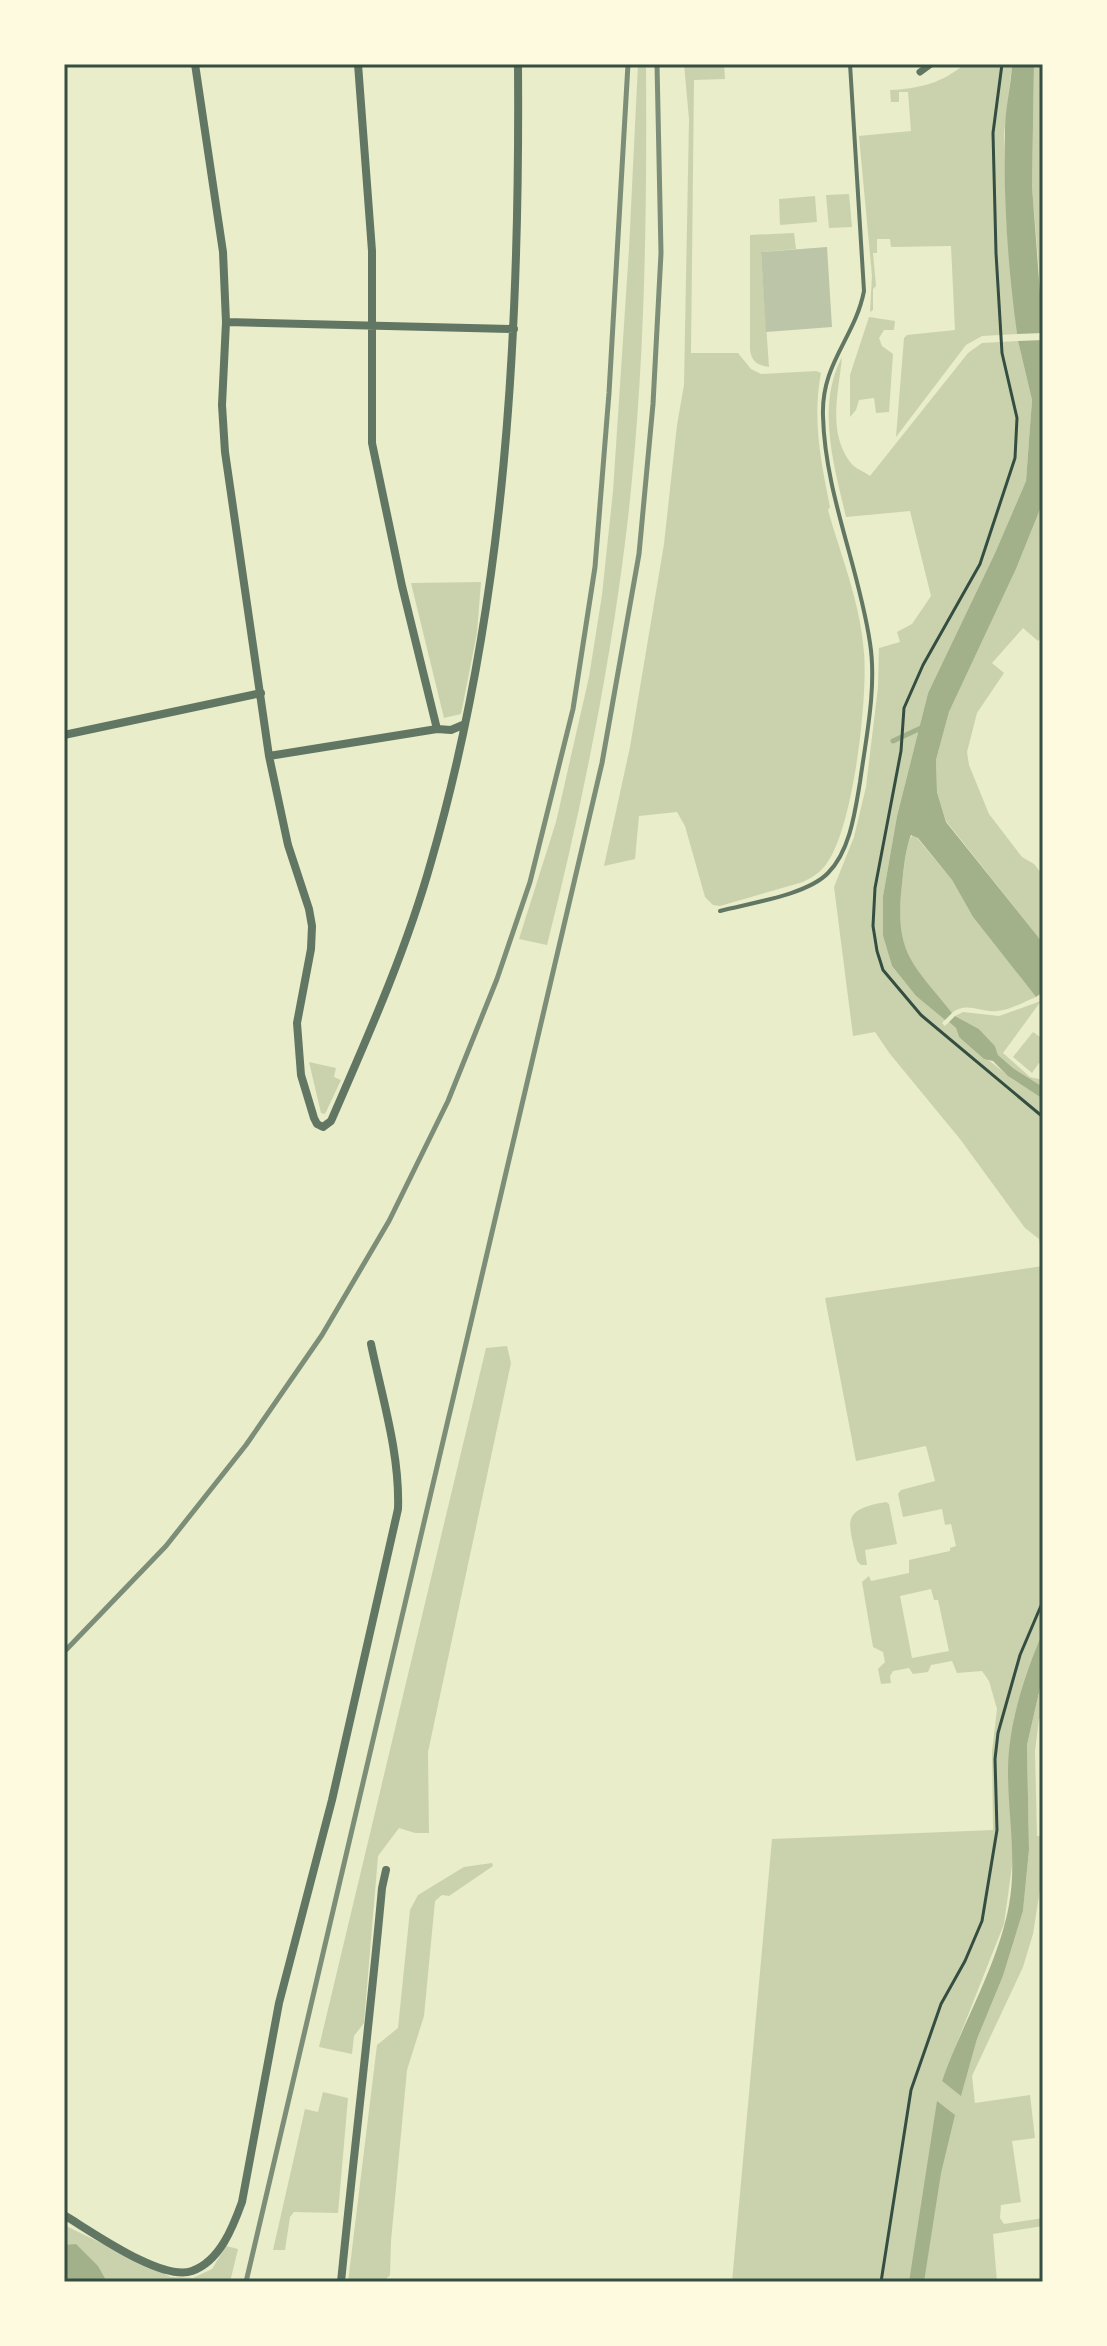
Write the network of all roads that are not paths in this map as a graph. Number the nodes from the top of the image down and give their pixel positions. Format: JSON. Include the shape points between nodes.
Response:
{"nodes":[{"id":1,"x":195,"y":64,"type":"edge"},
{"id":2,"x":358,"y":64,"type":"edge"},
{"id":3,"x":518,"y":64,"type":"edge"},
{"id":4,"x":850,"y":64,"type":"edge"},
{"id":5,"x":931,"y":64,"type":"edge"},
{"id":6,"x":920,"y":72,"type":"dead end"},
{"id":7,"x":226,"y":322,"type":"junction"},
{"id":8,"x":371,"y":327,"type":"junction"},
{"id":9,"x":514,"y":329,"type":"junction"},
{"id":10,"x":261,"y":693,"type":"junction"},
{"id":11,"x":465,"y":724,"type":"junction"},
{"id":12,"x":437,"y":729,"type":"junction"},
{"id":13,"x":64,"y":735,"type":"edge"},
{"id":14,"x":269,"y":756,"type":"junction"},
{"id":15,"x":720,"y":911,"type":"dead end"},
{"id":16,"x":371,"y":1344,"type":"dead end"},
{"id":17,"x":386,"y":1870,"type":"dead end"},
{"id":18,"x":64,"y":2215,"type":"edge"},
{"id":19,"x":341,"y":2282,"type":"edge"}],
"edges":[{"from":1,"to":7,"type":"street","via":[[223,252]]},
{"from":2,"to":8,"type":"street","via":[[372,251]]},
{"from":3,"to":9,"type":"street"},
{"from":4,"to":15,"type":"lane","via":[[864,291],[835,356],[823,405],[834,493],[872,659],[858,797],[848,837],[827,874],[796,891]]},
{"from":5,"to":6,"type":"street"},
{"from":7,"to":8,"type":"street"},
{"from":7,"to":10,"type":"street","via":[[225,452]]},
{"from":8,"to":9,"type":"street"},
{"from":8,"to":12,"type":"street","via":[[372,443]]},
{"from":9,"to":11,"type":"street","via":[[494,558]]},
{"from":10,"to":13,"type":"street"},
{"from":10,"to":14,"type":"street"},
{"from":11,"to":12,"type":"street"},
{"from":11,"to":14,"type":"street","via":[[416,910],[380,1007],[331,1121],[323,1127],[317,1124],[301,1075],[297,1023],[312,926]]},
{"from":12,"to":14,"type":"street"},
{"from":16,"to":18,"type":"street","via":[[393,1450],[398,1509],[279,2003],[238,2213],[221,2247],[206,2263],[191,2272],[173,2273]]},
{"from":17,"to":19,"type":"street"}]}
